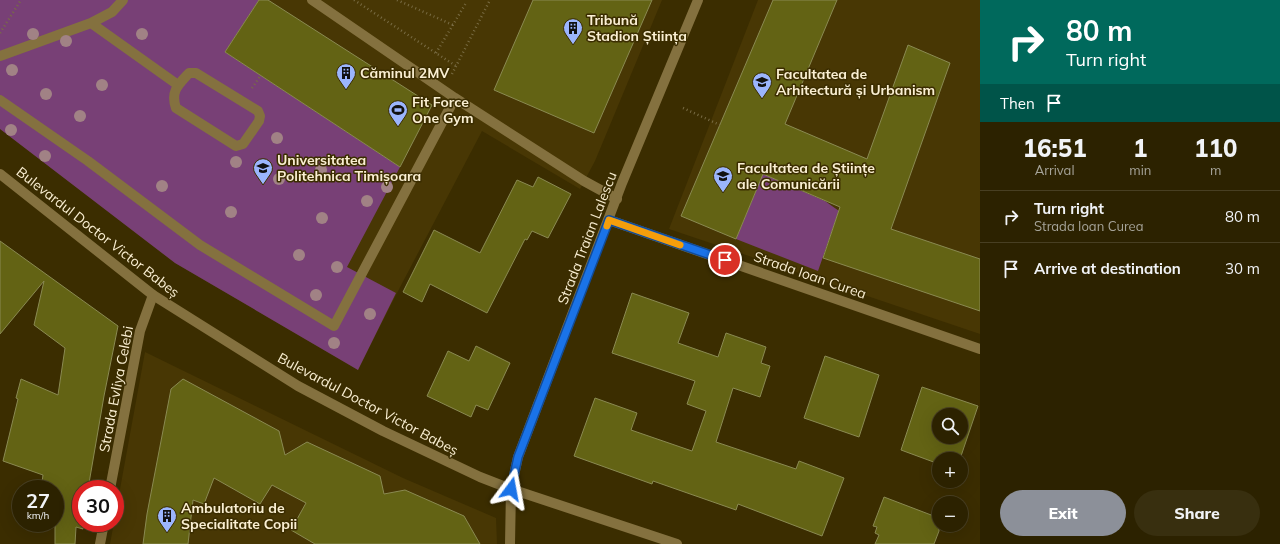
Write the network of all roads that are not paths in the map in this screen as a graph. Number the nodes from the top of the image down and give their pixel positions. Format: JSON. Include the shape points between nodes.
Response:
{"nodes":[{"id":1,"x":123,"y":0,"type":"edge"},
{"id":2,"x":312,"y":0,"type":"edge"},
{"id":3,"x":698,"y":0,"type":"edge"},
{"id":4,"x":91,"y":23,"type":"junction"},
{"id":5,"x":0,"y":56,"type":"edge"},
{"id":6,"x":178,"y":85,"type":"junction"},
{"id":7,"x":455,"y":98,"type":"junction"},
{"id":8,"x":0,"y":100,"type":"edge"},
{"id":9,"x":0,"y":174,"type":"edge"},
{"id":10,"x":617,"y":199,"type":"junction"},
{"id":11,"x":609,"y":220,"type":"junction"},
{"id":12,"x":153,"y":295,"type":"junction"},
{"id":13,"x":980,"y":349,"type":"edge"},
{"id":14,"x":112,"y":480,"type":"edge"},
{"id":15,"x":511,"y":489,"type":"junction"},
{"id":16,"x":102,"y":532,"type":"edge"},
{"id":17,"x":100,"y":544,"type":"edge"},
{"id":18,"x":510,"y":544,"type":"edge"},
{"id":19,"x":677,"y":544,"type":"edge"}],
"edges":[{"from":1,"to":4,"type":"street","via":[[112,12]]},
{"from":2,"to":7,"type":"street"},
{"from":3,"to":10,"type":"street","name":"Strada Traian Lalescu"},
{"from":4,"to":5,"type":"street"},
{"from":4,"to":6,"type":"street"},
{"from":6,"to":6,"type":"street","via":[[173,100],[176,108],[236,146],[243,144],[259,121],[258,111],[196,72],[189,72]]},
{"from":7,"to":8,"type":"street","via":[[334,326],[200,245],[88,161]]},
{"from":7,"to":10,"type":"street","via":[[584,181]]},
{"from":9,"to":12,"type":"street","name":"Bulevardul Doctor Victor Babeș"},
{"from":10,"to":11,"type":"street","name":"Strada Traian Lalescu"},
{"from":11,"to":13,"type":"street","name":"Strada Ioan Curea"},
{"from":11,"to":15,"type":"street","name":"Strada Traian Lalescu","via":[[518,457]]},
{"from":12,"to":14,"type":"street","name":"Strada Evliya Celebi","via":[[140,331]]},
{"from":12,"to":15,"type":"street","name":"Bulevardul Doctor Victor Babeș","via":[[298,386],[383,431]]},
{"from":15,"to":18,"type":"street","name":"Strada Traian Lalescu"},
{"from":15,"to":19,"type":"street","name":"Bulevardul Doctor Victor Babeș"},
{"from":16,"to":17,"type":"street"}]}
